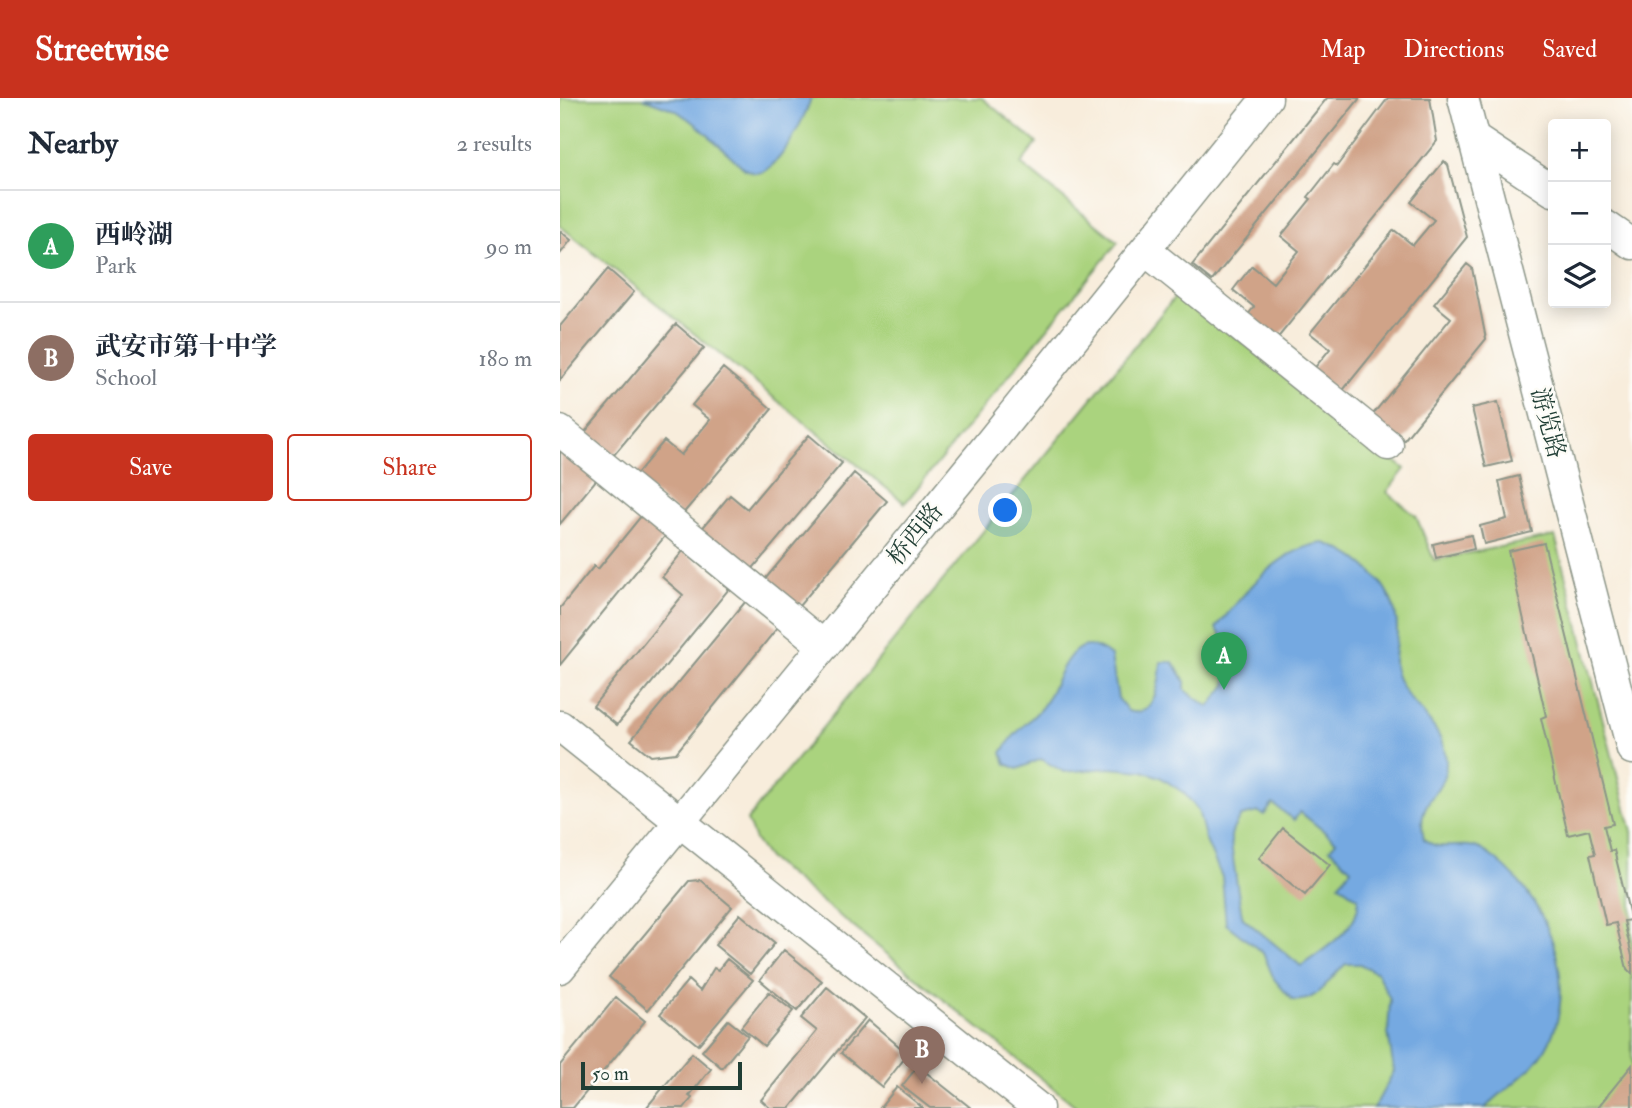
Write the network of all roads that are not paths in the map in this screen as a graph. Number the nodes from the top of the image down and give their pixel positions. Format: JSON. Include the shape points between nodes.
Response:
{"nodes":[{"id":1,"x":1267,"y":98,"type":"edge"},
{"id":2,"x":1463,"y":98,"type":"edge"},
{"id":3,"x":1474,"y":138,"type":"junction"},
{"id":4,"x":1548,"y":188,"type":"edge"},
{"id":5,"x":1611,"y":229,"type":"edge"},
{"id":6,"x":1632,"y":244,"type":"edge"},
{"id":7,"x":1145,"y":250,"type":"junction"},
{"id":8,"x":560,"y":431,"type":"edge"},
{"id":9,"x":1388,"y":445,"type":"dead end"},
{"id":10,"x":824,"y":646,"type":"junction"},
{"id":11,"x":560,"y":726,"type":"edge"},
{"id":12,"x":1632,"y":749,"type":"edge"},
{"id":13,"x":679,"y":821,"type":"junction"},
{"id":14,"x":560,"y":968,"type":"edge"},
{"id":15,"x":1038,"y":1108,"type":"edge"}],
"edges":[{"from":1,"to":7,"type":"street","name":"桥西路"},
{"from":2,"to":3,"type":"street","name":"游览路"},
{"from":3,"to":4,"type":"street"},
{"from":3,"to":12,"type":"street","name":"游览路"},
{"from":5,"to":6,"type":"street"},
{"from":7,"to":9,"type":"street"},
{"from":7,"to":10,"type":"street","name":"桥西路"},
{"from":8,"to":10,"type":"street"},
{"from":10,"to":13,"type":"street","name":"桥西路"},
{"from":11,"to":13,"type":"street"},
{"from":13,"to":14,"type":"street","name":"桥西路"},
{"from":13,"to":15,"type":"street"}]}
